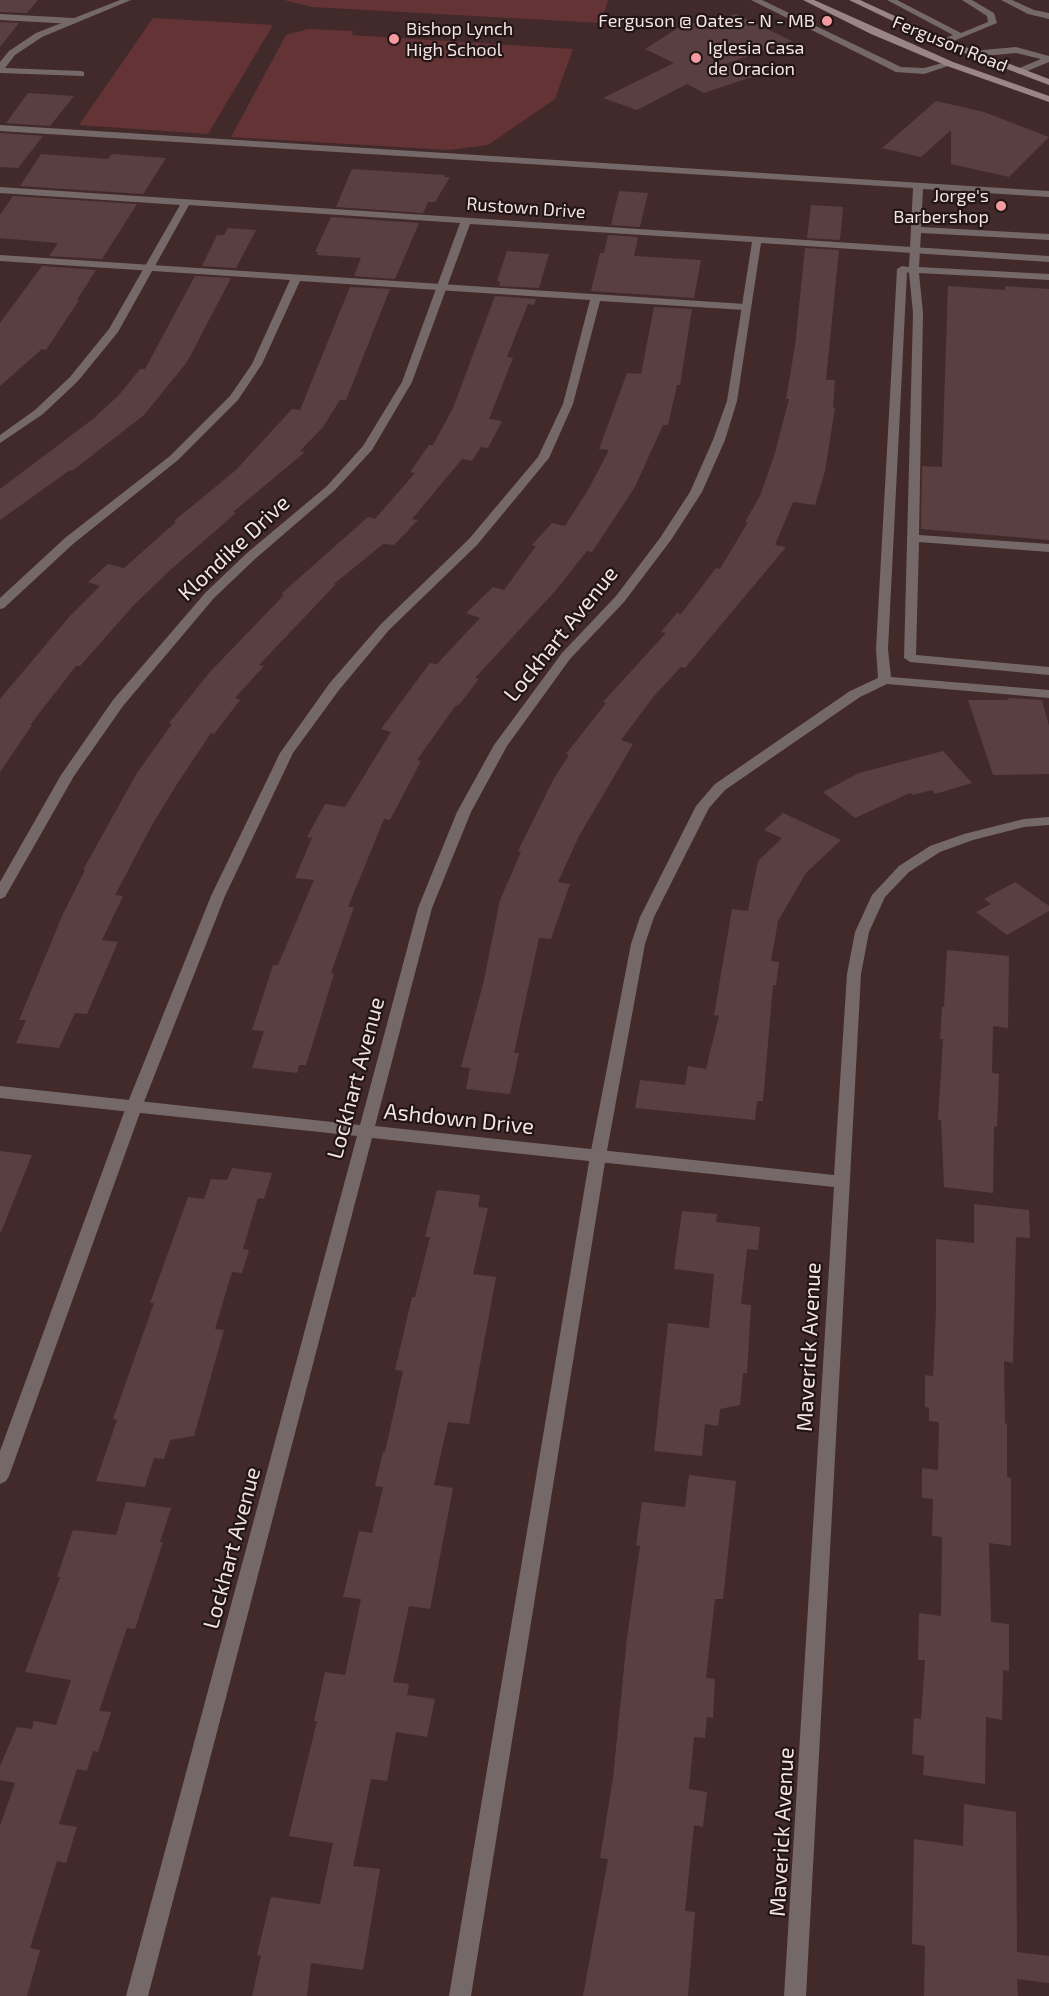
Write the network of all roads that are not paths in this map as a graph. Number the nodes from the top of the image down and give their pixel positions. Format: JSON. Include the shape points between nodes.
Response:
{"nodes":[{"id":1,"x":127,"y":0,"type":"edge"},
{"id":2,"x":755,"y":0,"type":"edge"},
{"id":3,"x":807,"y":0,"type":"edge"},
{"id":4,"x":853,"y":0,"type":"edge"},
{"id":5,"x":891,"y":0,"type":"edge"},
{"id":6,"x":966,"y":0,"type":"edge"},
{"id":7,"x":1005,"y":0,"type":"edge"},
{"id":8,"x":1049,"y":16,"type":"edge"},
{"id":9,"x":0,"y":17,"type":"edge"},
{"id":10,"x":73,"y":21,"type":"junction"},
{"id":11,"x":961,"y":36,"type":"junction"},
{"id":12,"x":944,"y":42,"type":"junction"},
{"id":13,"x":973,"y":54,"type":"junction"},
{"id":14,"x":1049,"y":59,"type":"edge"},
{"id":15,"x":951,"y":64,"type":"junction"},
{"id":16,"x":1038,"y":64,"type":"junction"},
{"id":17,"x":1049,"y":68,"type":"edge"},
{"id":18,"x":0,"y":69,"type":"edge"},
{"id":19,"x":1020,"y":71,"type":"junction"},
{"id":20,"x":81,"y":74,"type":"dead end"},
{"id":21,"x":1049,"y":82,"type":"edge"},
{"id":22,"x":1049,"y":99,"type":"edge"},
{"id":23,"x":0,"y":128,"type":"edge"},
{"id":24,"x":918,"y":186,"type":"junction"},
{"id":25,"x":0,"y":190,"type":"edge"},
{"id":26,"x":1049,"y":194,"type":"edge"},
{"id":27,"x":186,"y":202,"type":"junction"},
{"id":28,"x":466,"y":220,"type":"junction"},
{"id":29,"x":916,"y":230,"type":"junction"},
{"id":30,"x":1049,"y":237,"type":"edge"},
{"id":31,"x":757,"y":239,"type":"junction"},
{"id":32,"x":914,"y":250,"type":"junction"},
{"id":33,"x":1049,"y":259,"type":"edge"},
{"id":34,"x":2,"y":261,"type":"edge"},
{"id":35,"x":149,"y":268,"type":"junction"},
{"id":36,"x":914,"y":270,"type":"junction"},
{"id":37,"x":296,"y":278,"type":"junction"},
{"id":38,"x":1049,"y":278,"type":"edge"},
{"id":39,"x":441,"y":288,"type":"junction"},
{"id":40,"x":596,"y":298,"type":"junction"},
{"id":41,"x":746,"y":308,"type":"junction"},
{"id":42,"x":0,"y":440,"type":"edge"},
{"id":43,"x":912,"y":538,"type":"junction"},
{"id":44,"x":1049,"y":548,"type":"edge"},
{"id":45,"x":0,"y":605,"type":"edge"},
{"id":46,"x":1049,"y":670,"type":"edge"},
{"id":47,"x":885,"y":680,"type":"junction"},
{"id":48,"x":1049,"y":693,"type":"edge"},
{"id":49,"x":1049,"y":821,"type":"edge"},
{"id":50,"x":0,"y":894,"type":"edge"},
{"id":51,"x":0,"y":1092,"type":"edge"},
{"id":52,"x":134,"y":1107,"type":"junction"},
{"id":53,"x":365,"y":1132,"type":"junction"},
{"id":54,"x":598,"y":1156,"type":"junction"},
{"id":55,"x":841,"y":1182,"type":"junction"},
{"id":56,"x":0,"y":1476,"type":"edge"},
{"id":57,"x":137,"y":1996,"type":"edge"},
{"id":58,"x":460,"y":1996,"type":"edge"},
{"id":59,"x":795,"y":1996,"type":"edge"}],
"edges":[{"from":1,"to":10,"type":"street"},
{"from":2,"to":15,"type":"street","via":[[898,70]]},
{"from":3,"to":15,"type":"main road","name":"Ferguson Road"},
{"from":4,"to":12,"type":"main road","name":"Ferguson Road"},
{"from":5,"to":11,"type":"street"},
{"from":6,"to":11,"type":"street","via":[[991,15],[993,23]]},
{"from":7,"to":8,"type":"street"},
{"from":9,"to":10,"type":"street"},
{"from":10,"to":18,"type":"street","via":[[39,35],[12,53]]},
{"from":11,"to":12,"type":"street"},
{"from":12,"to":13,"type":"main road","name":"Ferguson Road"},
{"from":13,"to":14,"type":"street","via":[[1016,50]]},
{"from":13,"to":15,"type":"main road"},
{"from":13,"to":19,"type":"main road","name":"Ferguson Road"},
{"from":14,"to":16,"type":"street"},
{"from":15,"to":22,"type":"main road","name":"Ferguson Road"},
{"from":16,"to":17,"type":"street"},
{"from":16,"to":19,"type":"street"},
{"from":18,"to":20,"type":"street"},
{"from":19,"to":21,"type":"main road","name":"Ferguson Road"},
{"from":23,"to":24,"type":"street"},
{"from":24,"to":26,"type":"street"},
{"from":24,"to":29,"type":"street"},
{"from":25,"to":27,"type":"street","name":"Rustown Drive"},
{"from":27,"to":28,"type":"street","name":"Rustown Drive"},
{"from":27,"to":35,"type":"street"},
{"from":28,"to":31,"type":"street","name":"Rustown Drive"},
{"from":28,"to":39,"type":"street","name":"Klondike Drive"},
{"from":29,"to":30,"type":"street"},
{"from":29,"to":32,"type":"street"},
{"from":31,"to":32,"type":"street","name":"Rustown Drive"},
{"from":31,"to":41,"type":"street","name":"Lockhart Avenue"},
{"from":32,"to":33,"type":"street","name":"Rustown Drive"},
{"from":32,"to":36,"type":"street"},
{"from":34,"to":35,"type":"street"},
{"from":35,"to":37,"type":"street"},
{"from":35,"to":42,"type":"street","via":[[114,330],[74,379],[39,412]]},
{"from":36,"to":38,"type":"street"},
{"from":36,"to":43,"type":"street","via":[[918,313]]},
{"from":36,"to":47,"type":"street","via":[[902,269],[882,649]]},
{"from":37,"to":39,"type":"street"},
{"from":37,"to":45,"type":"street","via":[[257,364],[234,398],[174,458],[69,541]]},
{"from":39,"to":40,"type":"street"},
{"from":39,"to":50,"type":"street","name":"Klondike Drive","via":[[407,382],[368,448],[331,488],[210,595],[124,695],[68,775]]},
{"from":40,"to":41,"type":"street"},
{"from":40,"to":52,"type":"street","via":[[568,404],[543,458],[473,542],[385,627],[334,687],[287,753],[218,896]]},
{"from":41,"to":53,"type":"street","name":"Lockhart Avenue","via":[[732,401],[696,492],[620,599],[566,656],[501,745],[464,812],[425,908]]},
{"from":43,"to":44,"type":"street"},
{"from":43,"to":46,"type":"street","via":[[910,658]]},
{"from":47,"to":48,"type":"street"},
{"from":47,"to":54,"type":"street","via":[[855,694],[720,787],[703,806],[647,917],[638,944]]},
{"from":49,"to":55,"type":"street","name":"Maverick Avenue","via":[[1024,823],[935,849],[904,869],[879,895],[862,932],[854,974]]},
{"from":51,"to":52,"type":"street","name":"Ashdown Drive"},
{"from":52,"to":53,"type":"street","name":"Ashdown Drive"},
{"from":52,"to":56,"type":"street"},
{"from":53,"to":54,"type":"street","name":"Ashdown Drive"},
{"from":53,"to":57,"type":"street","name":"Lockhart Avenue"},
{"from":54,"to":55,"type":"street","name":"Ashdown Drive"},
{"from":54,"to":58,"type":"street"},
{"from":55,"to":59,"type":"street","name":"Maverick Avenue"}]}
